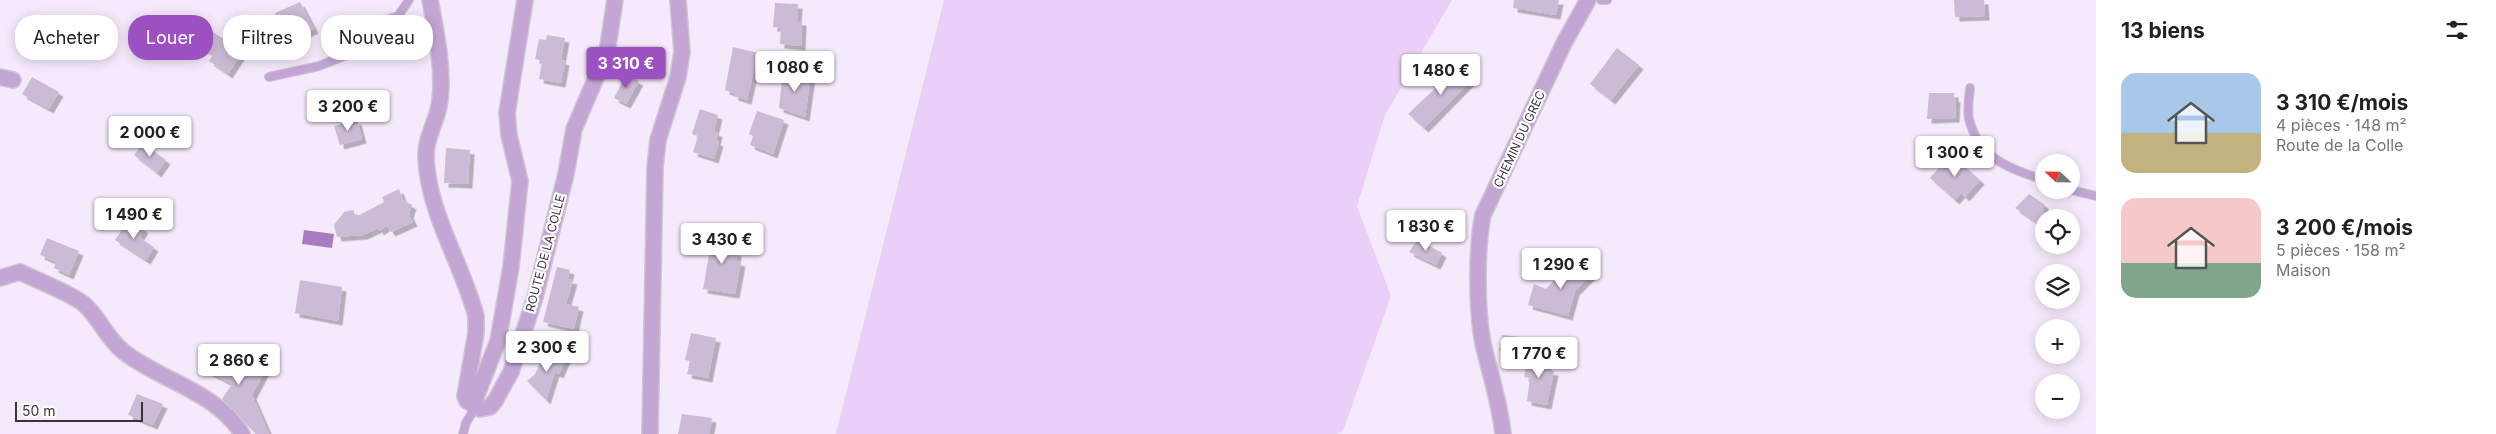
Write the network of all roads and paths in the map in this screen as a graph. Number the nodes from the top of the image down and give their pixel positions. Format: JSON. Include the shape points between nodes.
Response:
{"nodes":[{"id":1,"x":409,"y":0,"type":"edge"},
{"id":2,"x":430,"y":0,"type":"edge"},
{"id":3,"x":525,"y":0,"type":"edge"},
{"id":4,"x":615,"y":0,"type":"edge"},
{"id":5,"x":678,"y":0,"type":"edge"},
{"id":6,"x":1588,"y":0,"type":"edge"},
{"id":7,"x":1601,"y":0,"type":"edge"},
{"id":8,"x":1607,"y":0,"type":"edge"},
{"id":9,"x":270,"y":77,"type":"dead end"},
{"id":10,"x":1970,"y":88,"type":"dead end"},
{"id":11,"x":2035,"y":177,"type":"edge"},
{"id":12,"x":2080,"y":192,"type":"edge"},
{"id":13,"x":2096,"y":196,"type":"edge"},
{"id":14,"x":0,"y":278,"type":"edge"},
{"id":15,"x":476,"y":406,"type":"junction"},
{"id":16,"x":242,"y":434,"type":"edge"},
{"id":17,"x":464,"y":434,"type":"edge"},
{"id":18,"x":650,"y":434,"type":"edge"},
{"id":19,"x":1503,"y":434,"type":"edge"}],
"edges":[{"from":1,"to":9,"type":"lane","via":[[398,16],[378,23],[359,50],[319,66]]},
{"from":2,"to":15,"type":"street","via":[[441,91],[426,148],[427,168],[430,191],[476,316],[465,396]]},
{"from":3,"to":15,"type":"street","name":"ROUTE DE LA COLLE","via":[[507,113],[508,135],[520,181],[511,267],[498,341],[480,384]]},
{"from":4,"to":15,"type":"street","name":"ROUTE DE LA COLLE","via":[[606,52],[574,129],[536,297],[511,372],[503,391],[490,407]]},
{"from":5,"to":18,"type":"street","via":[[682,52],[678,77],[658,140],[656,167]]},
{"from":6,"to":19,"type":"street","name":"CHEMIN DU GREC","via":[[1564,42],[1483,215],[1478,239],[1480,320]]},
{"from":7,"to":8,"type":"lane"},
{"from":10,"to":11,"type":"lane","via":[[1969,118],[1979,145],[2006,167]]},
{"from":12,"to":13,"type":"lane"},
{"from":14,"to":16,"type":"street","via":[[20,272],[84,304],[122,351],[228,414]]},
{"from":15,"to":17,"type":"lane"}]}
